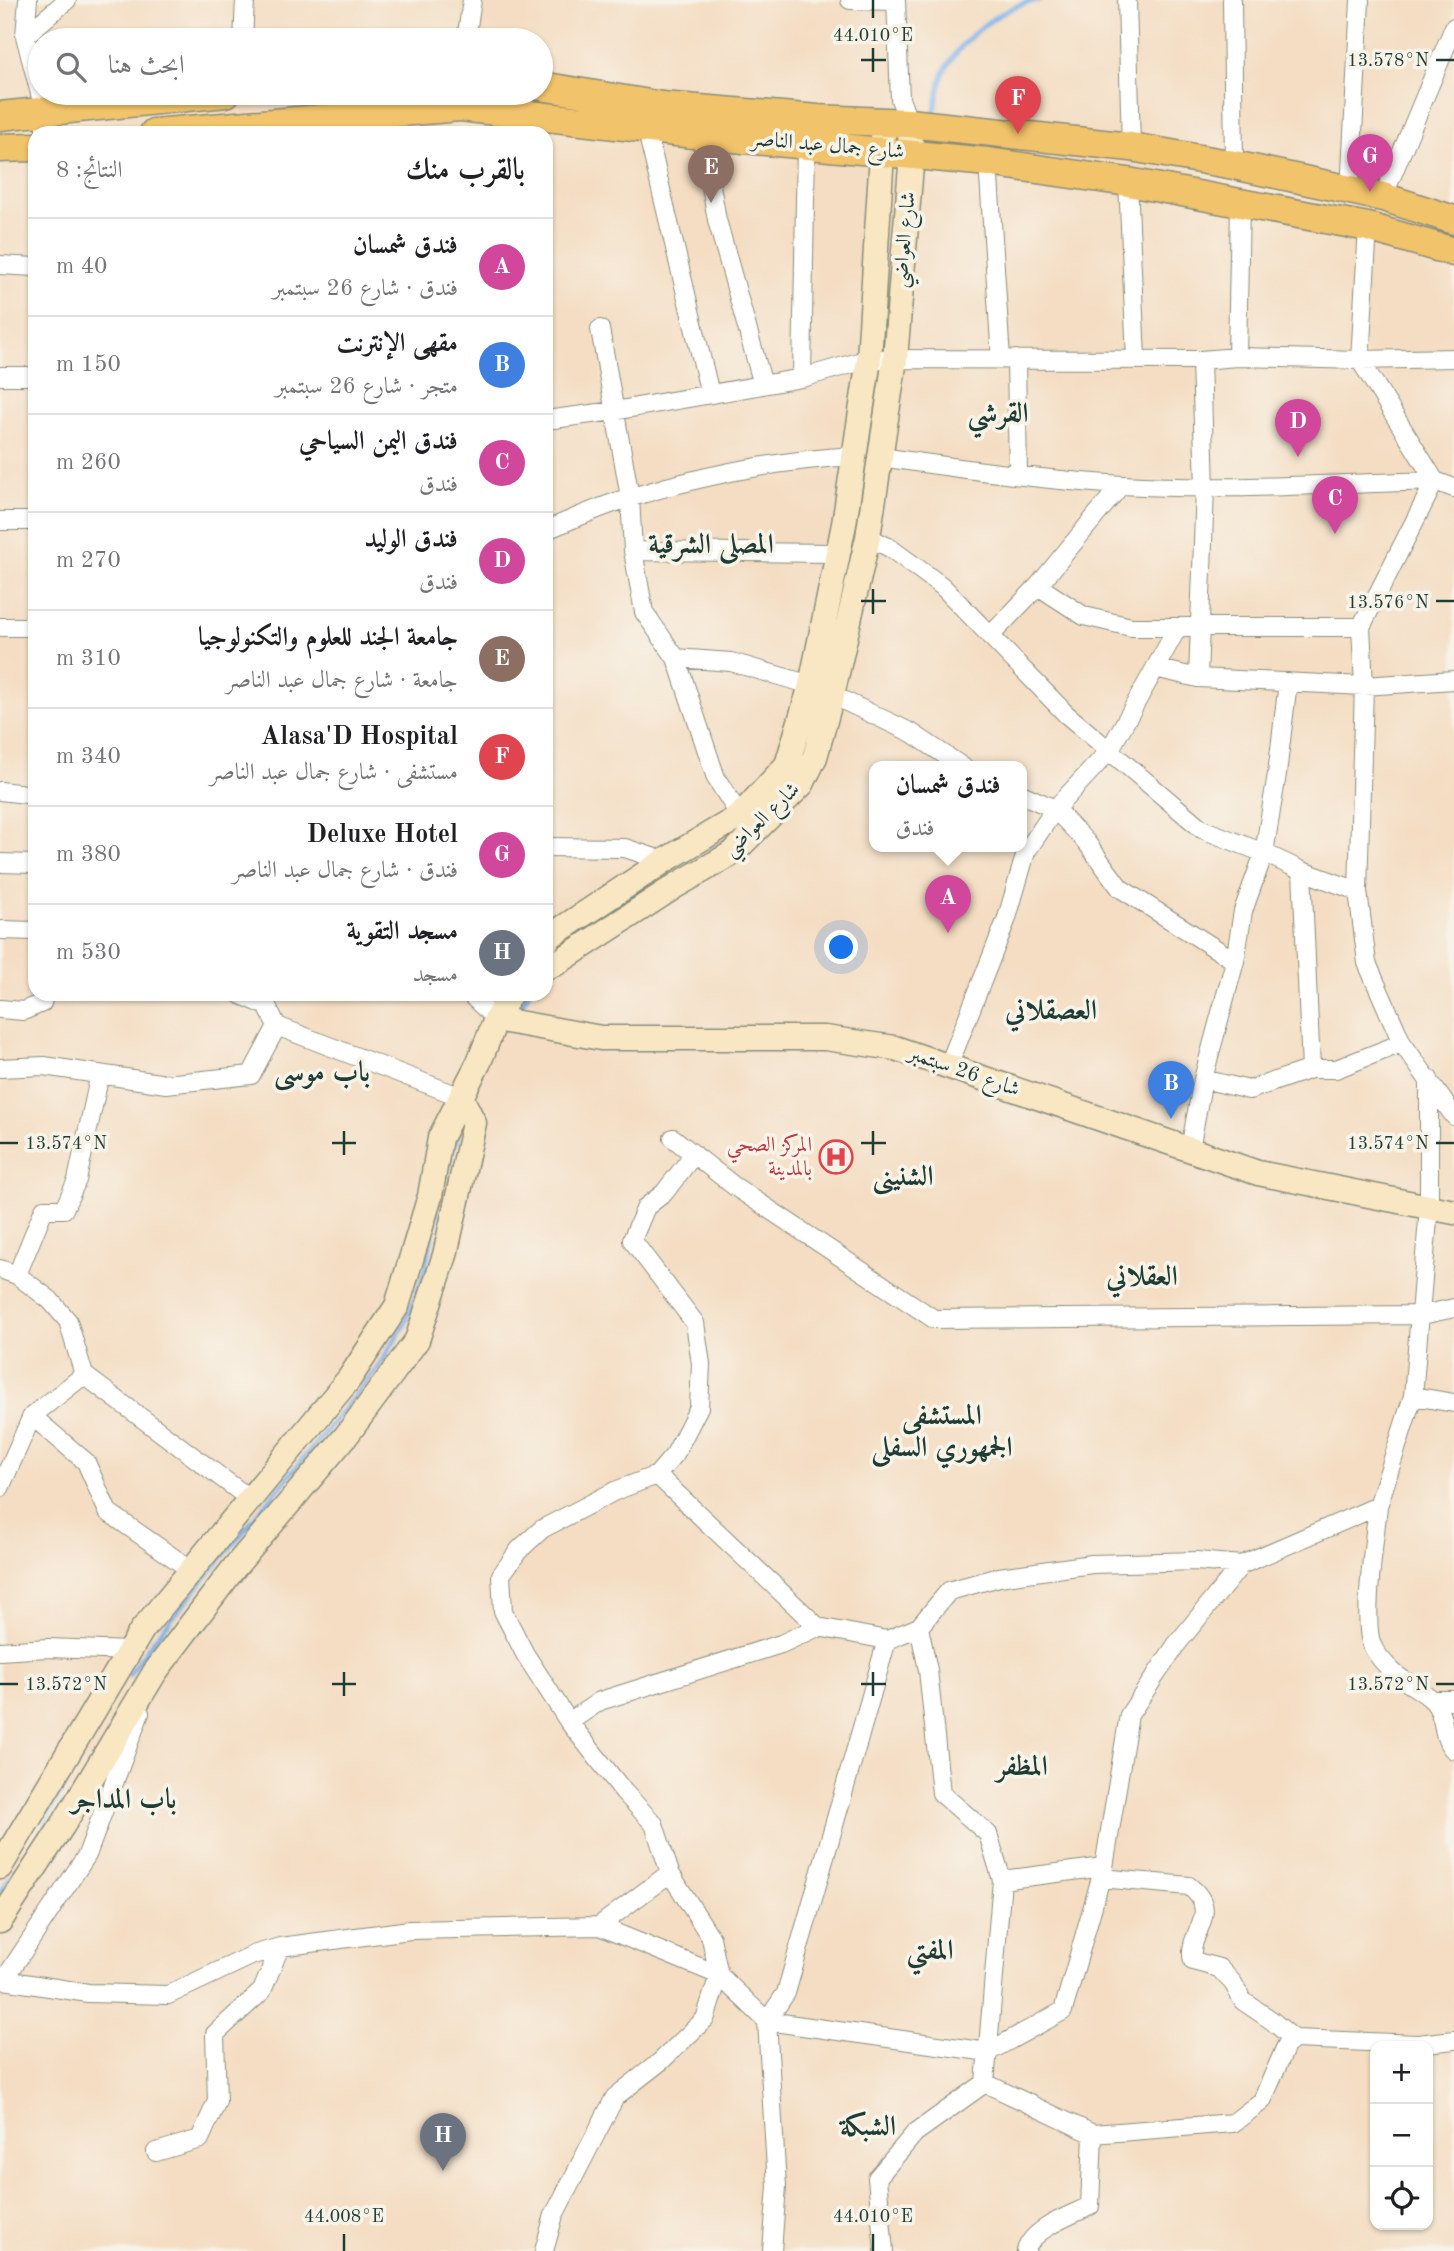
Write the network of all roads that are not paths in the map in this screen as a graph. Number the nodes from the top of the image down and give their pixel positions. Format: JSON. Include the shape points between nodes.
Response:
{"nodes":[{"id":1,"x":28,"y":0,"type":"edge"},
{"id":2,"x":67,"y":0,"type":"edge"},
{"id":3,"x":244,"y":0,"type":"edge"},
{"id":4,"x":472,"y":0,"type":"edge"},
{"id":5,"x":850,"y":0,"type":"edge"},
{"id":6,"x":1127,"y":0,"type":"edge"},
{"id":7,"x":1232,"y":0,"type":"edge"},
{"id":8,"x":1360,"y":0,"type":"edge"},
{"id":9,"x":896,"y":1,"type":"edge"},
{"id":10,"x":1454,"y":27,"type":"edge"},
{"id":11,"x":34,"y":28,"type":"edge"},
{"id":12,"x":243,"y":28,"type":"edge"},
{"id":13,"x":468,"y":28,"type":"edge"},
{"id":14,"x":28,"y":33,"type":"edge"},
{"id":15,"x":25,"y":36,"type":"junction"},
{"id":16,"x":28,"y":49,"type":"edge"},
{"id":17,"x":553,"y":88,"type":"edge"},
{"id":18,"x":41,"y":105,"type":"edge"},
{"id":19,"x":154,"y":105,"type":"edge"},
{"id":20,"x":898,"y":115,"type":"junction"},
{"id":21,"x":0,"y":116,"type":"edge"},
{"id":22,"x":45,"y":123,"type":"edge"},
{"id":23,"x":236,"y":126,"type":"edge"},
{"id":24,"x":646,"y":127,"type":"junction"},
{"id":25,"x":702,"y":135,"type":"junction"},
{"id":26,"x":806,"y":144,"type":"junction"},
{"id":27,"x":28,"y":147,"type":"edge"},
{"id":28,"x":1131,"y":147,"type":"junction"},
{"id":29,"x":0,"y":148,"type":"edge"},
{"id":30,"x":881,"y":152,"type":"junction"},
{"id":31,"x":912,"y":154,"type":"junction"},
{"id":32,"x":988,"y":162,"type":"junction"},
{"id":33,"x":1234,"y":164,"type":"junction"},
{"id":34,"x":1128,"y":183,"type":"junction"},
{"id":35,"x":1350,"y":191,"type":"junction"},
{"id":36,"x":1383,"y":197,"type":"junction"},
{"id":37,"x":1240,"y":204,"type":"junction"},
{"id":38,"x":1454,"y":219,"type":"edge"},
{"id":39,"x":1368,"y":227,"type":"junction"},
{"id":40,"x":1454,"y":252,"type":"edge"},
{"id":41,"x":0,"y":265,"type":"edge"},
{"id":42,"x":28,"y":267,"type":"edge"},
{"id":43,"x":600,"y":329,"type":"dead end"},
{"id":44,"x":1237,"y":357,"type":"junction"},
{"id":45,"x":1454,"y":358,"type":"edge"},
{"id":46,"x":869,"y":359,"type":"junction"},
{"id":47,"x":895,"y":359,"type":"junction"},
{"id":48,"x":1009,"y":359,"type":"junction"},
{"id":49,"x":1136,"y":359,"type":"junction"},
{"id":50,"x":1200,"y":360,"type":"junction"},
{"id":51,"x":1360,"y":360,"type":"junction"},
{"id":52,"x":0,"y":376,"type":"edge"},
{"id":53,"x":28,"y":376,"type":"edge"},
{"id":54,"x":802,"y":378,"type":"junction"},
{"id":55,"x":762,"y":385,"type":"junction"},
{"id":56,"x":710,"y":394,"type":"junction"},
{"id":57,"x":614,"y":411,"type":"junction"},
{"id":58,"x":553,"y":419,"type":"edge"},
{"id":59,"x":867,"y":456,"type":"junction"},
{"id":60,"x":1018,"y":475,"type":"junction"},
{"id":61,"x":1435,"y":481,"type":"junction"},
{"id":62,"x":1121,"y":485,"type":"junction"},
{"id":63,"x":1205,"y":488,"type":"junction"},
{"id":64,"x":1454,"y":488,"type":"edge"},
{"id":65,"x":630,"y":497,"type":"junction"},
{"id":66,"x":0,"y":521,"type":"edge"},
{"id":67,"x":28,"y":521,"type":"edge"},
{"id":68,"x":553,"y":527,"type":"edge"},
{"id":69,"x":868,"y":537,"type":"junction"},
{"id":70,"x":632,"y":551,"type":"junction"},
{"id":71,"x":837,"y":553,"type":"junction"},
{"id":72,"x":1038,"y":586,"type":"junction"},
{"id":73,"x":0,"y":627,"type":"edge"},
{"id":74,"x":28,"y":627,"type":"edge"},
{"id":75,"x":1178,"y":627,"type":"junction"},
{"id":76,"x":1199,"y":627,"type":"junction"},
{"id":77,"x":1361,"y":627,"type":"junction"},
{"id":78,"x":990,"y":636,"type":"junction"},
{"id":79,"x":676,"y":658,"type":"junction"},
{"id":80,"x":1155,"y":668,"type":"junction"},
{"id":81,"x":1198,"y":678,"type":"junction"},
{"id":82,"x":1454,"y":680,"type":"edge"},
{"id":83,"x":1288,"y":682,"type":"junction"},
{"id":84,"x":1364,"y":687,"type":"junction"},
{"id":85,"x":822,"y":690,"type":"junction"},
{"id":86,"x":1109,"y":751,"type":"junction"},
{"id":87,"x":954,"y":761,"type":"edge"},
{"id":88,"x":0,"y":790,"type":"edge"},
{"id":89,"x":28,"y":794,"type":"edge"},
{"id":90,"x":1027,"y":796,"type":"edge"},
{"id":91,"x":1055,"y":808,"type":"junction"},
{"id":92,"x":740,"y":816,"type":"junction"},
{"id":93,"x":553,"y":847,"type":"edge"},
{"id":94,"x":1027,"y":850,"type":"edge"},
{"id":95,"x":1026,"y":852,"type":"edge"},
{"id":96,"x":1264,"y":853,"type":"junction"},
{"id":97,"x":664,"y":861,"type":"junction"},
{"id":98,"x":0,"y":863,"type":"edge"},
{"id":99,"x":28,"y":864,"type":"edge"},
{"id":100,"x":1302,"y":871,"type":"junction"},
{"id":101,"x":1358,"y":891,"type":"junction"},
{"id":102,"x":0,"y":930,"type":"edge"},
{"id":103,"x":28,"y":932,"type":"edge"},
{"id":104,"x":553,"y":934,"type":"edge"},
{"id":105,"x":1235,"y":961,"type":"junction"},
{"id":106,"x":553,"y":964,"type":"edge"},
{"id":107,"x":42,"y":1001,"type":"edge"},
{"id":108,"x":255,"y":1001,"type":"edge"},
{"id":109,"x":477,"y":1001,"type":"edge"},
{"id":110,"x":506,"y":1001,"type":"edge"},
{"id":111,"x":0,"y":1009,"type":"edge"},
{"id":112,"x":496,"y":1019,"type":"junction"},
{"id":113,"x":277,"y":1026,"type":"junction"},
{"id":114,"x":1402,"y":1043,"type":"junction"},
{"id":115,"x":948,"y":1067,"type":"junction"},
{"id":116,"x":0,"y":1068,"type":"edge"},
{"id":117,"x":1311,"y":1069,"type":"junction"},
{"id":118,"x":100,"y":1074,"type":"junction"},
{"id":119,"x":1203,"y":1079,"type":"junction"},
{"id":120,"x":1429,"y":1079,"type":"junction"},
{"id":121,"x":461,"y":1097,"type":"junction"},
{"id":122,"x":1454,"y":1116,"type":"edge"},
{"id":123,"x":673,"y":1138,"type":"dead end"},
{"id":124,"x":1190,"y":1149,"type":"junction"},
{"id":125,"x":694,"y":1154,"type":"junction"},
{"id":126,"x":1429,"y":1208,"type":"junction"},
{"id":127,"x":1454,"y":1212,"type":"edge"},
{"id":128,"x":0,"y":1269,"type":"edge"},
{"id":129,"x":17,"y":1275,"type":"junction"},
{"id":130,"x":1454,"y":1308,"type":"edge"},
{"id":131,"x":1422,"y":1315,"type":"junction"},
{"id":132,"x":84,"y":1375,"type":"junction"},
{"id":133,"x":1413,"y":1396,"type":"junction"},
{"id":134,"x":1454,"y":1403,"type":"edge"},
{"id":135,"x":32,"y":1416,"type":"junction"},
{"id":136,"x":657,"y":1475,"type":"junction"},
{"id":137,"x":0,"y":1488,"type":"edge"},
{"id":138,"x":250,"y":1499,"type":"junction"},
{"id":139,"x":1378,"y":1506,"type":"junction"},
{"id":140,"x":1241,"y":1565,"type":"junction"},
{"id":141,"x":191,"y":1570,"type":"junction"},
{"id":142,"x":818,"y":1627,"type":"junction"},
{"id":143,"x":919,"y":1627,"type":"junction"},
{"id":144,"x":887,"y":1640,"type":"junction"},
{"id":145,"x":0,"y":1651,"type":"edge"},
{"id":146,"x":130,"y":1651,"type":"junction"},
{"id":147,"x":155,"y":1672,"type":"junction"},
{"id":148,"x":1433,"y":1700,"type":"junction"},
{"id":149,"x":1454,"y":1700,"type":"edge"},
{"id":150,"x":569,"y":1722,"type":"junction"},
{"id":151,"x":1454,"y":1750,"type":"edge"},
{"id":152,"x":0,"y":1867,"type":"edge"},
{"id":153,"x":1103,"y":1872,"type":"junction"},
{"id":154,"x":670,"y":1873,"type":"junction"},
{"id":155,"x":1002,"y":1880,"type":"junction"},
{"id":156,"x":0,"y":1922,"type":"edge"},
{"id":157,"x":599,"y":1926,"type":"junction"},
{"id":158,"x":280,"y":1947,"type":"junction"},
{"id":159,"x":719,"y":1975,"type":"junction"},
{"id":160,"x":2,"y":1980,"type":"edge"},
{"id":161,"x":767,"y":2021,"type":"junction"},
{"id":162,"x":1294,"y":2039,"type":"junction"},
{"id":163,"x":1454,"y":2040,"type":"edge"},
{"id":164,"x":988,"y":2052,"type":"junction"},
{"id":165,"x":985,"y":2083,"type":"junction"},
{"id":166,"x":1093,"y":2134,"type":"junction"},
{"id":167,"x":156,"y":2152,"type":"dead end"},
{"id":168,"x":544,"y":2251,"type":"edge"},
{"id":169,"x":772,"y":2251,"type":"edge"},
{"id":170,"x":884,"y":2251,"type":"edge"},
{"id":171,"x":1026,"y":2251,"type":"edge"}],
"edges":[{"from":1,"to":15,"type":"street"},
{"from":2,"to":11,"type":"street"},
{"from":3,"to":12,"type":"street"},
{"from":4,"to":13,"type":"street"},
{"from":5,"to":9,"type":"street"},
{"from":6,"to":28,"type":"street"},
{"from":7,"to":33,"type":"street"},
{"from":8,"to":35,"type":"street"},
{"from":9,"to":20,"type":"street"},
{"from":10,"to":36,"type":"street"},
{"from":14,"to":15,"type":"street"},
{"from":15,"to":16,"type":"street"},
{"from":17,"to":20,"type":"main road","name":"شارع جمال عبد الناصر","via":[[662,106],[818,119]]},
{"from":18,"to":22,"type":"street"},
{"from":19,"to":22,"type":"main road"},
{"from":20,"to":28,"type":"main road","name":"شارع جمال عبد الناصر"},
{"from":20,"to":30,"type":"main road","name":"شارع العواضي"},
{"from":20,"to":31,"type":"main road","name":"شارع العواضي"},
{"from":21,"to":22,"type":"main road"},
{"from":23,"to":24,"type":"main road","name":"شارع جمال عبد الناصر","via":[[460,107]]},
{"from":24,"to":25,"type":"main road","name":"شارع جمال عبد الناصر"},
{"from":24,"to":56,"type":"street"},
{"from":25,"to":26,"type":"main road","name":"شارع جمال عبد الناصر"},
{"from":25,"to":55,"type":"street","via":[[717,220]]},
{"from":26,"to":30,"type":"main road","name":"شارع جمال عبد الناصر"},
{"from":26,"to":54,"type":"street"},
{"from":27,"to":29,"type":"main road"},
{"from":28,"to":33,"type":"main road","name":"شارع جمال عبد الناصر"},
{"from":30,"to":31,"type":"main road","name":"شارع جمال عبد الناصر"},
{"from":30,"to":46,"type":"main road","name":"شارع العواضي"},
{"from":31,"to":32,"type":"main road","name":"شارع جمال عبد الناصر"},
{"from":31,"to":47,"type":"main road","name":"شارع العواضي"},
{"from":32,"to":34,"type":"main road","name":"شارع جمال عبد الناصر"},
{"from":32,"to":48,"type":"street"},
{"from":33,"to":35,"type":"main road","name":"شارع جمال عبد الناصر"},
{"from":34,"to":37,"type":"main road","name":"شارع جمال عبد الناصر"},
{"from":34,"to":49,"type":"street"},
{"from":35,"to":36,"type":"main road","name":"شارع جمال عبد الناصر"},
{"from":36,"to":38,"type":"main road","name":"شارع جمال عبد الناصر"},
{"from":37,"to":39,"type":"main road","name":"شارع جمال عبد الناصر"},
{"from":37,"to":44,"type":"street"},
{"from":39,"to":40,"type":"main road","name":"شارع جمال عبد الناصر"},
{"from":39,"to":51,"type":"street"},
{"from":41,"to":42,"type":"street"},
{"from":43,"to":57,"type":"street"},
{"from":44,"to":50,"type":"street"},
{"from":44,"to":51,"type":"street"},
{"from":45,"to":51,"type":"street"},
{"from":46,"to":47,"type":"street"},
{"from":46,"to":54,"type":"street"},
{"from":46,"to":59,"type":"main road","name":"شارع العواضي","via":[[864,383]]},
{"from":47,"to":48,"type":"street"},
{"from":47,"to":59,"type":"main road","name":"شارع العواضي"},
{"from":48,"to":49,"type":"street"},
{"from":48,"to":60,"type":"street"},
{"from":49,"to":50,"type":"street"},
{"from":50,"to":63,"type":"street"},
{"from":51,"to":61,"type":"street"},
{"from":52,"to":53,"type":"street"},
{"from":54,"to":55,"type":"street"},
{"from":55,"to":56,"type":"street"},
{"from":56,"to":57,"type":"street"},
{"from":57,"to":58,"type":"street"},
{"from":57,"to":65,"type":"street"},
{"from":59,"to":60,"type":"street"},
{"from":59,"to":65,"type":"street","via":[[733,471]]},
{"from":59,"to":69,"type":"main road","name":"شارع العواضي"},
{"from":59,"to":71,"type":"main road","name":"شارع العواضي"},
{"from":60,"to":62,"type":"street"},
{"from":61,"to":63,"type":"street"},
{"from":61,"to":64,"type":"street"},
{"from":61,"to":77,"type":"street"},
{"from":62,"to":63,"type":"street"},
{"from":62,"to":72,"type":"street"},
{"from":63,"to":76,"type":"street"},
{"from":65,"to":68,"type":"street"},
{"from":65,"to":70,"type":"street"},
{"from":66,"to":67,"type":"street"},
{"from":69,"to":78,"type":"street","via":[[942,586]]},
{"from":69,"to":85,"type":"main road","name":"شارع العواضي"},
{"from":70,"to":71,"type":"street"},
{"from":70,"to":79,"type":"street","via":[[644,612]]},
{"from":71,"to":85,"type":"main road","name":"شارع العواضي"},
{"from":72,"to":75,"type":"street","via":[[1084,616],[1131,627]]},
{"from":72,"to":78,"type":"street"},
{"from":73,"to":74,"type":"street"},
{"from":75,"to":76,"type":"street"},
{"from":75,"to":80,"type":"street"},
{"from":76,"to":77,"type":"street"},
{"from":76,"to":81,"type":"street"},
{"from":77,"to":84,"type":"street"},
{"from":78,"to":86,"type":"street"},
{"from":79,"to":85,"type":"street","via":[[731,662]]},
{"from":79,"to":92,"type":"street","via":[[716,778]]},
{"from":80,"to":81,"type":"street"},
{"from":80,"to":86,"type":"street"},
{"from":81,"to":83,"type":"street"},
{"from":82,"to":84,"type":"street"},
{"from":83,"to":84,"type":"street"},
{"from":83,"to":96,"type":"street"},
{"from":84,"to":101,"type":"street"},
{"from":85,"to":87,"type":"street","via":[[912,733]]},
{"from":85,"to":92,"type":"main road","name":"شارع العواضي","via":[[787,765]]},
{"from":85,"to":106,"type":"main road","name":"شارع العواضي","via":[[815,757],[802,784],[733,853]]},
{"from":86,"to":91,"type":"street"},
{"from":86,"to":96,"type":"street","via":[[1202,829]]},
{"from":88,"to":89,"type":"street"},
{"from":90,"to":91,"type":"street"},
{"from":91,"to":94,"type":"street"},
{"from":91,"to":105,"type":"street","via":[[1120,888]]},
{"from":92,"to":97,"type":"main road","name":"شارع العواضي"},
{"from":93,"to":97,"type":"street","via":[[625,848]]},
{"from":95,"to":115,"type":"street","via":[[1007,918]]},
{"from":96,"to":100,"type":"street"},
{"from":96,"to":105,"type":"street","via":[[1243,911]]},
{"from":97,"to":104,"type":"main road","name":"شارع العواضي"},
{"from":98,"to":99,"type":"street"},
{"from":100,"to":101,"type":"street"},
{"from":100,"to":117,"type":"street"},
{"from":101,"to":114,"type":"street","via":[[1367,962]]},
{"from":102,"to":103,"type":"street"},
{"from":105,"to":119,"type":"street"},
{"from":107,"to":111,"type":"street","via":[[23,1011]]},
{"from":108,"to":113,"type":"street","via":[[267,1006]]},
{"from":109,"to":112,"type":"street"},
{"from":110,"to":112,"type":"main road"},
{"from":112,"to":115,"type":"main road","name":"شارع 26 سبتمبر","via":[[601,1038],[825,1038],[895,1048]]},
{"from":112,"to":121,"type":"main road"},
{"from":113,"to":118,"type":"street","via":[[251,1075],[166,1084]]},
{"from":113,"to":121,"type":"street"},
{"from":114,"to":117,"type":"street","via":[[1336,1069]]},
{"from":114,"to":120,"type":"street"},
{"from":115,"to":124,"type":"main road","name":"شارع 26 سبتمبر"},
{"from":116,"to":118,"type":"street","via":[[44,1066]]},
{"from":117,"to":119,"type":"street","via":[[1249,1090]]},
{"from":118,"to":129,"type":"street","via":[[77,1180],[64,1209],[44,1209]]},
{"from":119,"to":124,"type":"street"},
{"from":120,"to":122,"type":"street"},
{"from":120,"to":126,"type":"street"},
{"from":121,"to":138,"type":"main road","via":[[440,1138],[430,1196],[397,1306],[349,1379]]},
{"from":121,"to":147,"type":"main road","via":[[474,1123],[444,1255],[417,1340],[346,1436],[234,1568]]},
{"from":123,"to":125,"type":"street"},
{"from":124,"to":126,"type":"main road","name":"شارع 26 سبتمبر","via":[[1258,1173]]},
{"from":125,"to":131,"type":"street","via":[[734,1186],[934,1319]]},
{"from":125,"to":136,"type":"street","via":[[664,1193],[646,1207],[632,1240],[695,1323],[701,1364],[699,1407],[675,1454]]},
{"from":126,"to":127,"type":"main road","name":"شارع 26 سبتمبر"},
{"from":126,"to":131,"type":"street"},
{"from":128,"to":129,"type":"street"},
{"from":129,"to":132,"type":"street","via":[[50,1300],[68,1321]]},
{"from":130,"to":131,"type":"street"},
{"from":131,"to":133,"type":"street"},
{"from":132,"to":135,"type":"street"},
{"from":132,"to":138,"type":"street"},
{"from":133,"to":134,"type":"street"},
{"from":133,"to":139,"type":"street"},
{"from":135,"to":137,"type":"street"},
{"from":135,"to":141,"type":"street","via":[[86,1462],[108,1512]]},
{"from":136,"to":142,"type":"street"},
{"from":136,"to":150,"type":"street","via":[[542,1529],[501,1575],[503,1611]]},
{"from":138,"to":141,"type":"main road"},
{"from":139,"to":140,"type":"street"},
{"from":139,"to":148,"type":"street","via":[[1368,1617],[1372,1645],[1391,1670]]},
{"from":140,"to":143,"type":"street","via":[[1196,1561],[1092,1564],[999,1577],[949,1591]]},
{"from":140,"to":153,"type":"street","via":[[1176,1645],[1129,1715]]},
{"from":141,"to":146,"type":"main road"},
{"from":142,"to":144,"type":"street"},
{"from":142,"to":150,"type":"street","via":[[781,1644],[600,1701]]},
{"from":143,"to":144,"type":"street"},
{"from":143,"to":155,"type":"street","via":[[941,1793],[988,1834]]},
{"from":144,"to":161,"type":"street","via":[[786,1993]]},
{"from":145,"to":146,"type":"street"},
{"from":146,"to":147,"type":"main road"},
{"from":146,"to":152,"type":"main road"},
{"from":147,"to":156,"type":"main road"},
{"from":147,"to":160,"type":"street","via":[[86,1855]]},
{"from":148,"to":149,"type":"street"},
{"from":148,"to":151,"type":"street","via":[[1443,1713],[1449,1746]]},
{"from":150,"to":154,"type":"street","via":[[654,1824]]},
{"from":153,"to":155,"type":"street"},
{"from":153,"to":162,"type":"street","via":[[1189,1886],[1199,1894],[1205,1917],[1191,1954],[1193,1961],[1219,1968],[1243,2001]]},
{"from":153,"to":164,"type":"street","via":[[1063,2011]]},
{"from":154,"to":157,"type":"street"},
{"from":154,"to":159,"type":"street","via":[[711,1938]]},
{"from":155,"to":164,"type":"street"},
{"from":157,"to":158,"type":"street","via":[[410,1930]]},
{"from":157,"to":159,"type":"street"},
{"from":158,"to":160,"type":"street","via":[[168,1996],[88,1993]]},
{"from":158,"to":167,"type":"street","via":[[262,1991],[215,2034],[217,2101],[200,2139]]},
{"from":159,"to":161,"type":"street"},
{"from":159,"to":168,"type":"street","via":[[705,2019],[615,2097],[554,2215]]},
{"from":161,"to":164,"type":"street"},
{"from":161,"to":169,"type":"street","via":[[777,2186]]},
{"from":162,"to":163,"type":"street","via":[[1418,2045]]},
{"from":162,"to":166,"type":"street","via":[[1286,2046],[1262,2101],[1233,2123]]},
{"from":164,"to":165,"type":"street"},
{"from":165,"to":166,"type":"street"},
{"from":165,"to":170,"type":"street","via":[[915,2133],[877,2178]]},
{"from":166,"to":171,"type":"street","via":[[1090,2206],[1052,2223]]}]}
